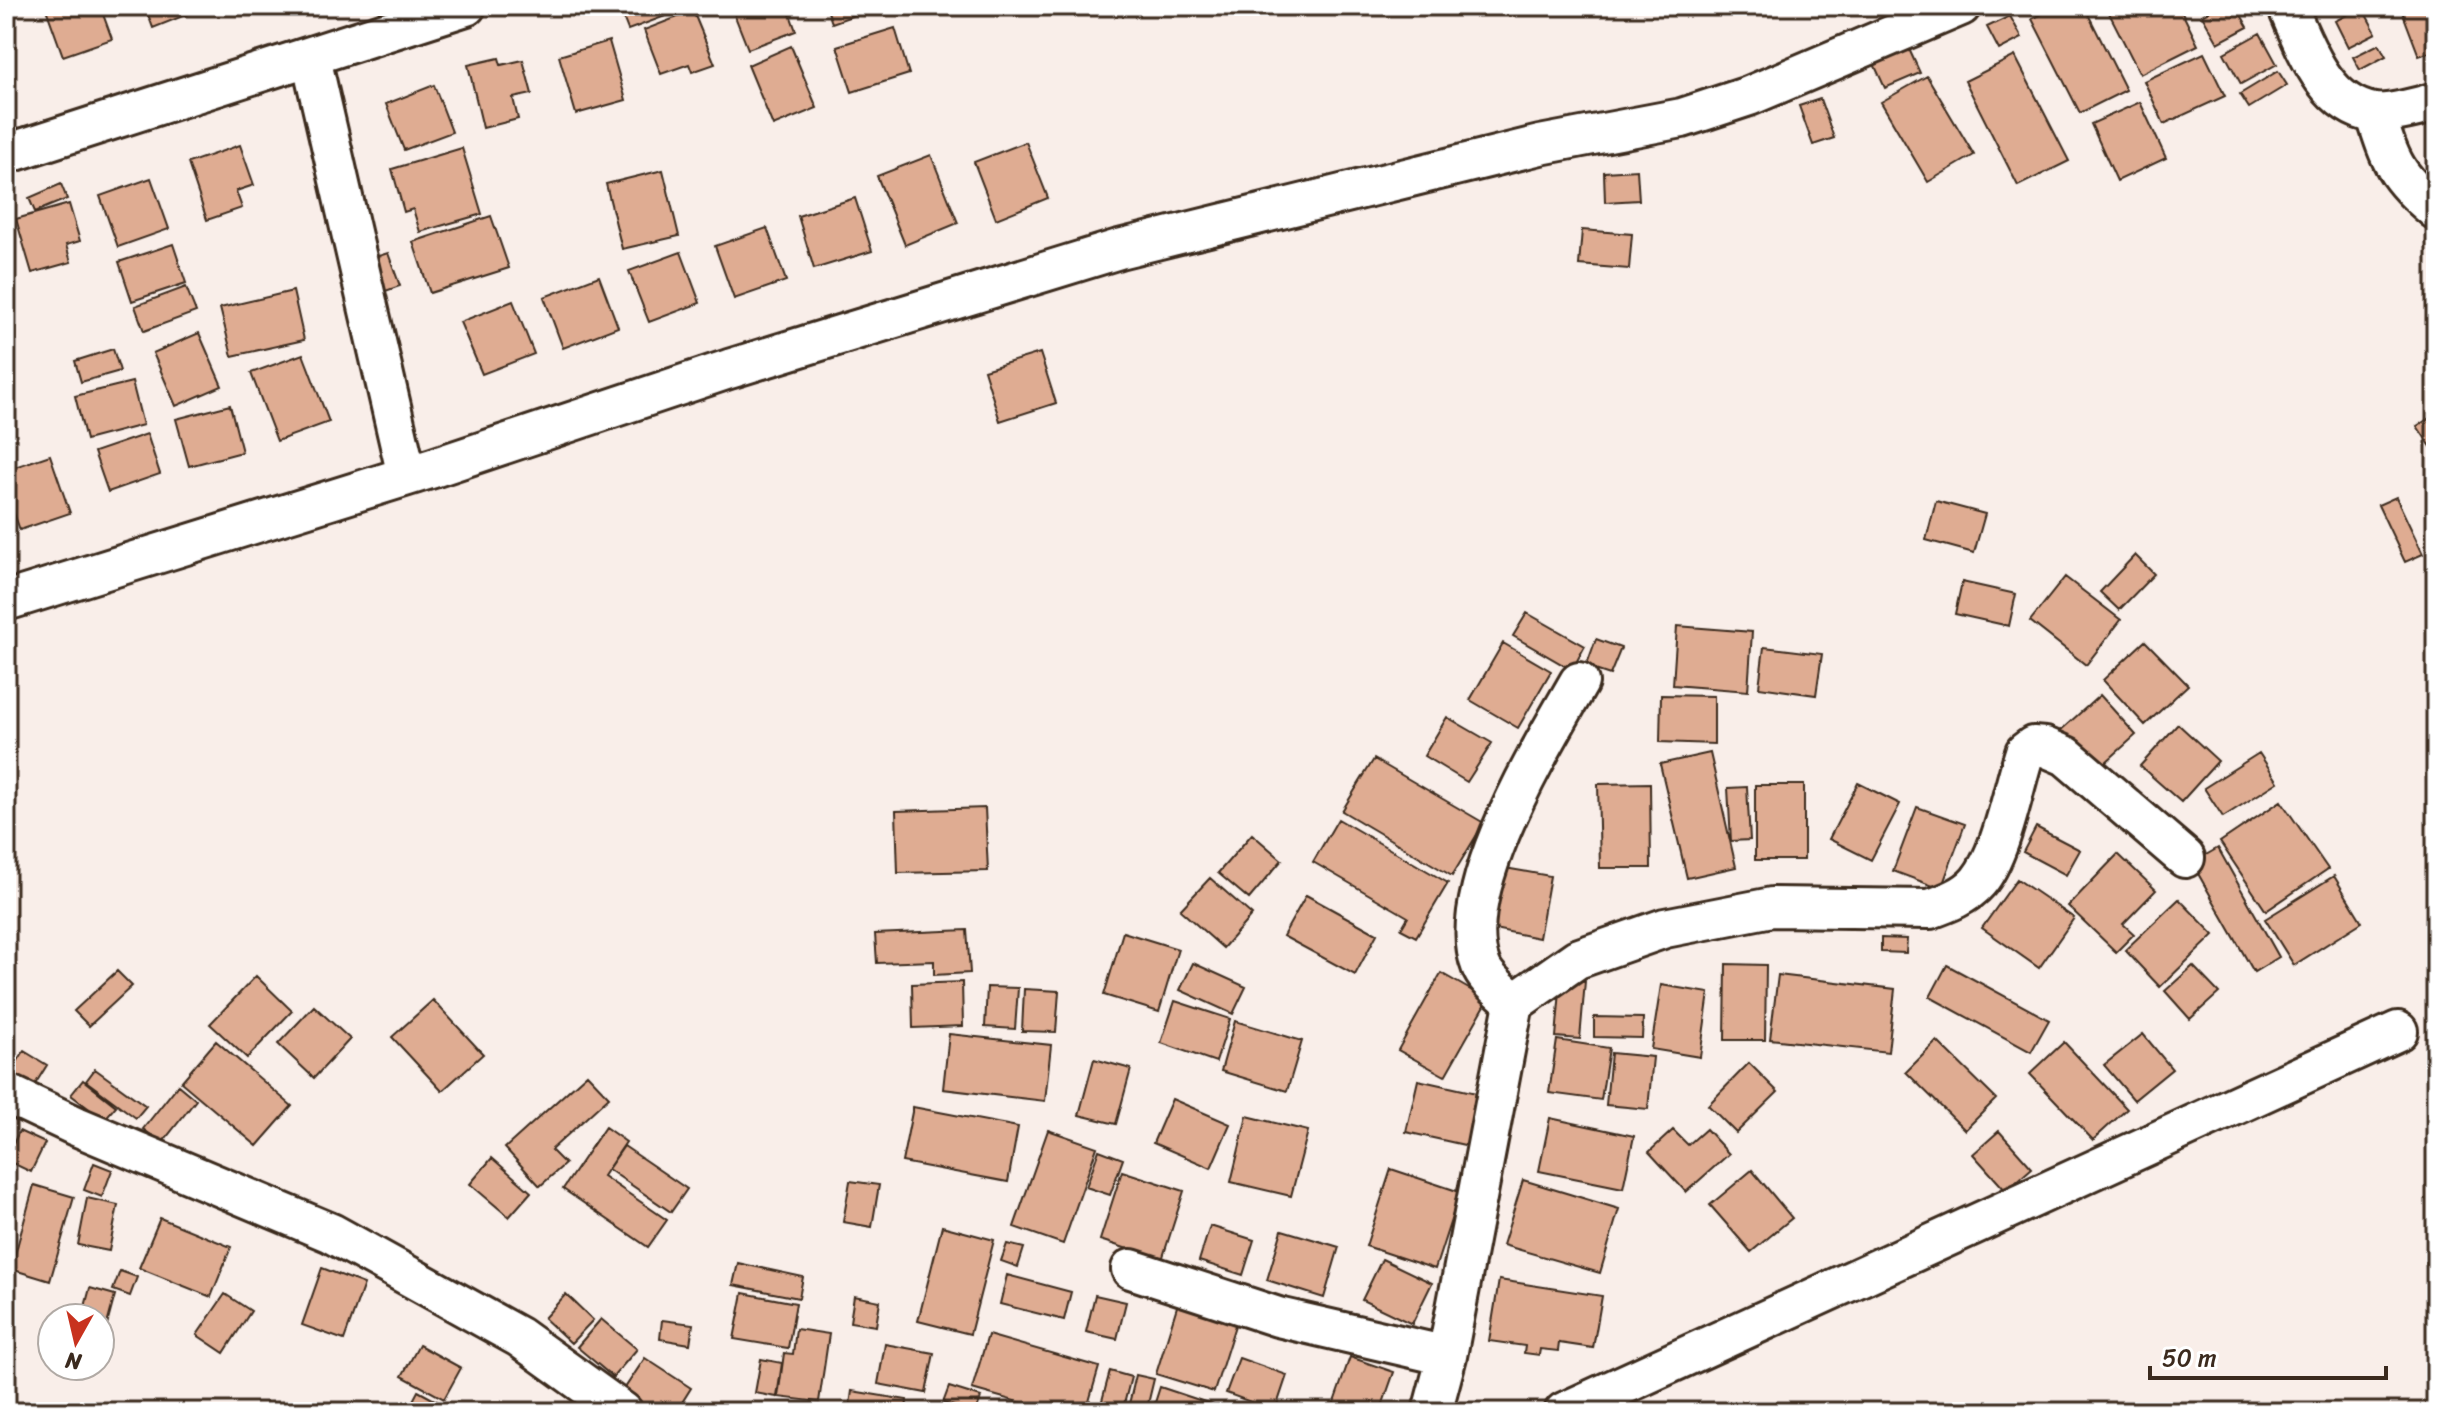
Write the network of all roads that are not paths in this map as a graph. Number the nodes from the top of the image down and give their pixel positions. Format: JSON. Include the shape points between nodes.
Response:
{"nodes":[{"id":1,"x":466,"y":6,"type":"edge"},
{"id":2,"x":1961,"y":6,"type":"edge"},
{"id":3,"x":2287,"y":6,"type":"edge"},
{"id":4,"x":311,"y":58,"type":"junction"},
{"id":5,"x":2436,"y":102,"type":"edge"},
{"id":6,"x":2375,"y":113,"type":"junction"},
{"id":7,"x":6,"y":154,"type":"edge"},
{"id":8,"x":2436,"y":210,"type":"edge"},
{"id":9,"x":407,"y":476,"type":"junction"},
{"id":10,"x":6,"y":601,"type":"edge"},
{"id":11,"x":1579,"y":682,"type":"dead end"},
{"id":12,"x":2185,"y":858,"type":"dead end"},
{"id":13,"x":1514,"y":1003,"type":"junction"},
{"id":14,"x":2398,"y":1031,"type":"dead end"},
{"id":15,"x":6,"y":1093,"type":"edge"},
{"id":16,"x":1131,"y":1269,"type":"dead end"},
{"id":17,"x":1447,"y":1356,"type":"junction"},
{"id":18,"x":623,"y":1412,"type":"edge"},
{"id":19,"x":1432,"y":1412,"type":"edge"},
{"id":20,"x":1564,"y":1412,"type":"edge"}],
"edges":[{"from":1,"to":4,"type":"street"},
{"from":2,"to":9,"type":"street","via":[[1749,96],[1682,118],[1540,145],[1119,249],[729,369]]},
{"from":3,"to":6,"type":"street","via":[[2314,65],[2342,100]]},
{"from":4,"to":7,"type":"street"},
{"from":4,"to":9,"type":"street"},
{"from":5,"to":6,"type":"street"},
{"from":6,"to":8,"type":"street","via":[[2389,157],[2408,187]]},
{"from":9,"to":10,"type":"street"},
{"from":11,"to":13,"type":"street","via":[[1497,840],[1478,896],[1474,941],[1482,970]]},
{"from":12,"to":13,"type":"street","via":[[2066,756],[2033,746],[2025,752],[1994,854],[1978,882],[1952,902],[1930,909],[1772,907],[1665,928],[1577,959]]},
{"from":13,"to":17,"type":"street"},
{"from":14,"to":20,"type":"street"},
{"from":15,"to":18,"type":"street","via":[[331,1233],[519,1337]]},
{"from":16,"to":17,"type":"street","via":[[1278,1317]]},
{"from":17,"to":19,"type":"street"}]}
